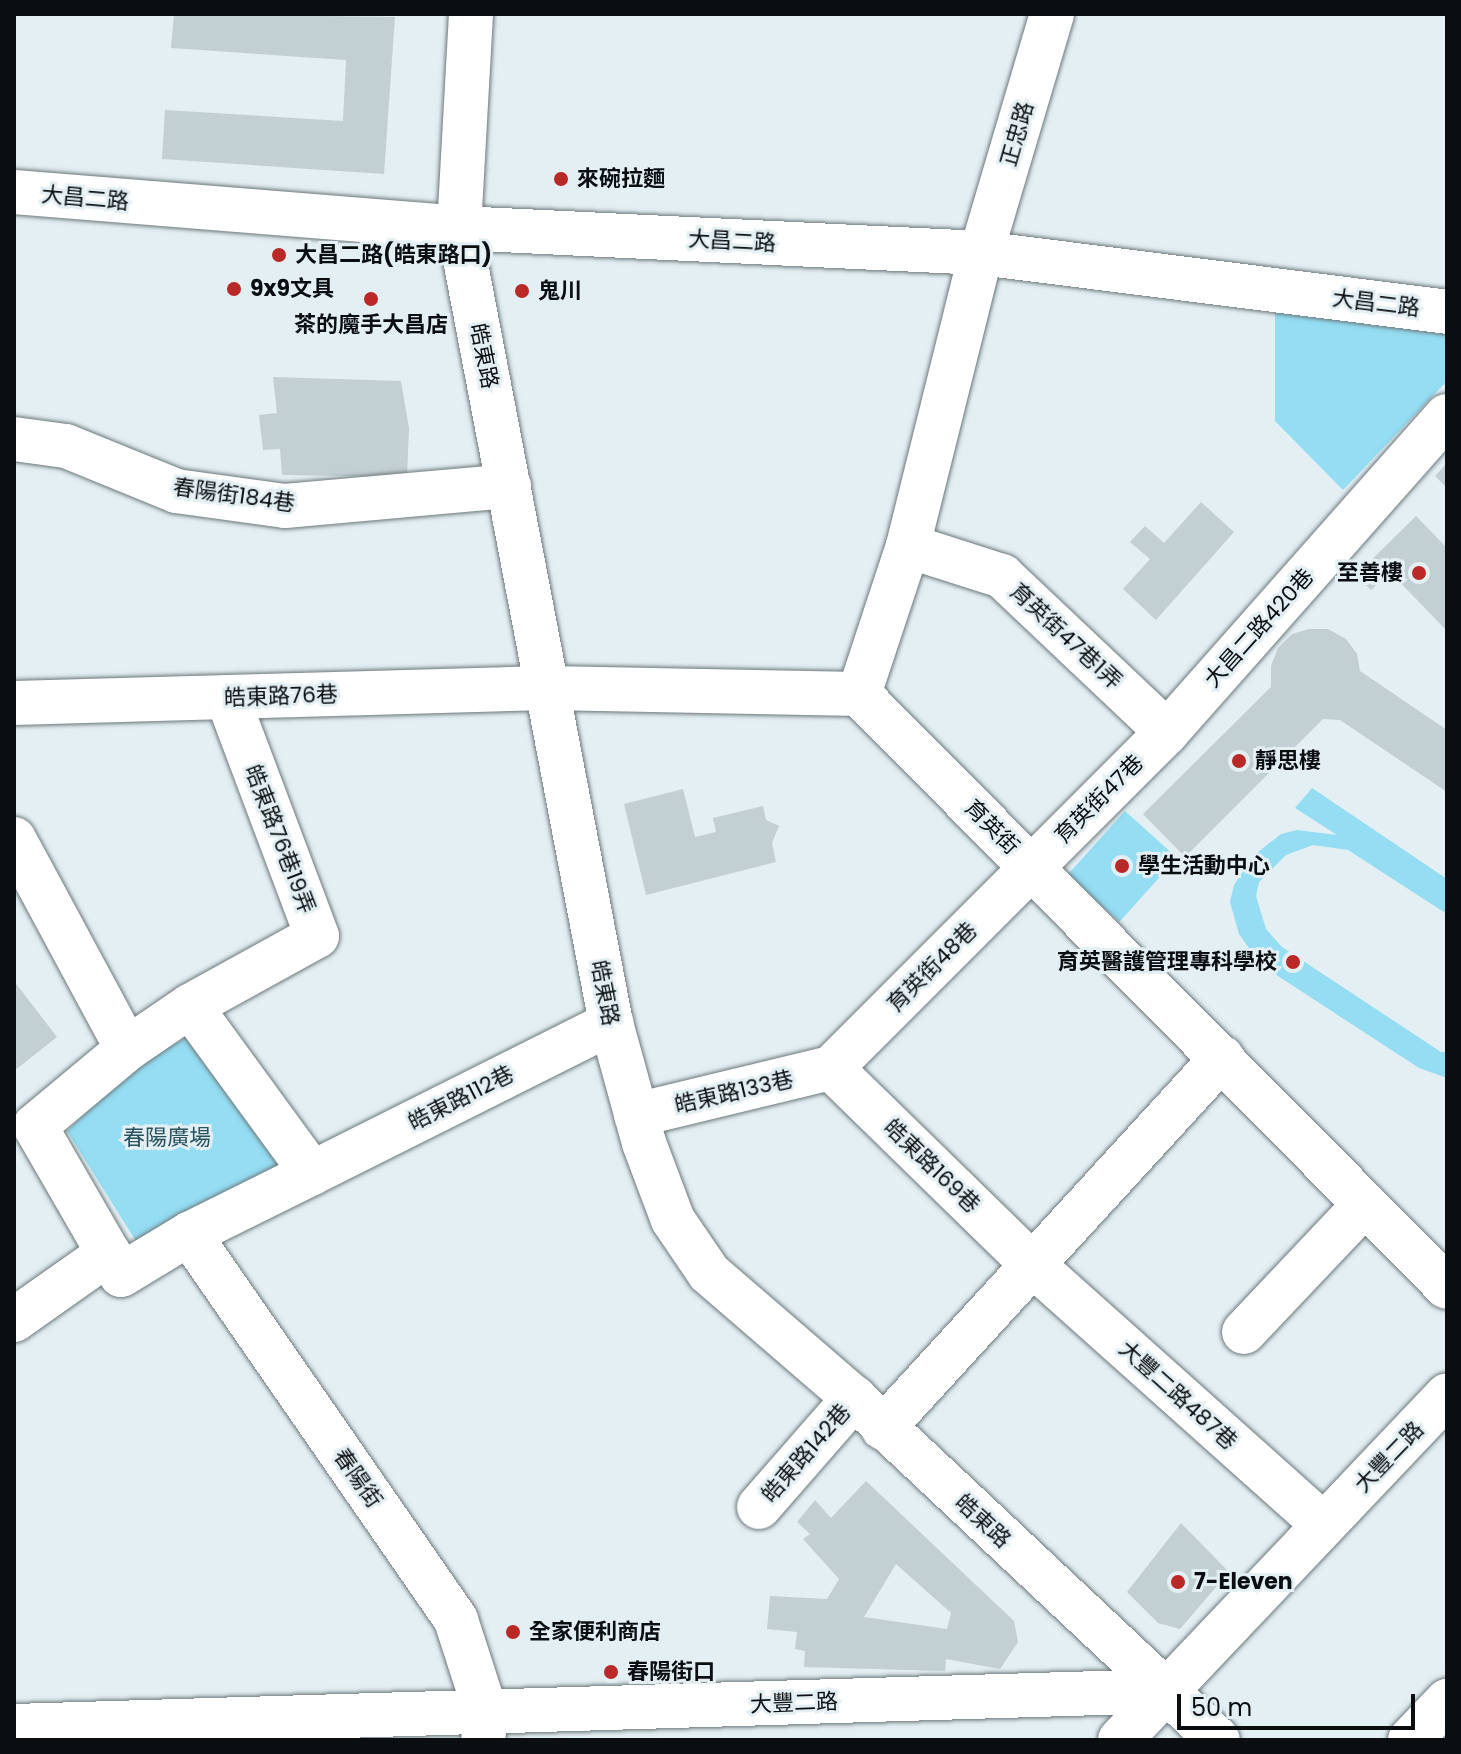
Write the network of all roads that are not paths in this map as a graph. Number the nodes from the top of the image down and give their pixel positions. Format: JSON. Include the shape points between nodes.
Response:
{"nodes":[{"id":1,"x":471,"y":14,"type":"edge"},
{"id":2,"x":1052,"y":14,"type":"edge"},
{"id":3,"x":14,"y":192,"type":"edge"},
{"id":4,"x":459,"y":228,"type":"junction"},
{"id":5,"x":981,"y":253,"type":"junction"},
{"id":6,"x":1447,"y":312,"type":"edge"},
{"id":7,"x":1447,"y":416,"type":"edge"},
{"id":8,"x":14,"y":439,"type":"edge"},
{"id":9,"x":509,"y":486,"type":"junction"},
{"id":10,"x":908,"y":546,"type":"junction"},
{"id":11,"x":548,"y":688,"type":"junction"},
{"id":12,"x":859,"y":694,"type":"junction"},
{"id":13,"x":227,"y":697,"type":"junction"},
{"id":14,"x":14,"y":703,"type":"edge"},
{"id":15,"x":1167,"y":732,"type":"junction"},
{"id":16,"x":14,"y":839,"type":"edge"},
{"id":17,"x":1032,"y":866,"type":"junction"},
{"id":18,"x":190,"y":1006,"type":"junction"},
{"id":19,"x":611,"y":1023,"type":"junction"},
{"id":20,"x":127,"y":1049,"type":"junction"},
{"id":21,"x":1222,"y":1058,"type":"junction"},
{"id":22,"x":831,"y":1068,"type":"junction"},
{"id":23,"x":636,"y":1115,"type":"junction"},
{"id":24,"x":312,"y":1173,"type":"junction"},
{"id":25,"x":1365,"y":1204,"type":"junction"},
{"id":26,"x":189,"y":1234,"type":"junction"},
{"id":27,"x":109,"y":1253,"type":"junction"},
{"id":28,"x":1033,"y":1265,"type":"junction"},
{"id":29,"x":1447,"y":1287,"type":"edge"},
{"id":30,"x":14,"y":1320,"type":"edge"},
{"id":31,"x":1244,"y":1332,"type":"dead end"},
{"id":32,"x":1447,"y":1396,"type":"edge"},
{"id":33,"x":868,"y":1413,"type":"junction"},
{"id":34,"x":759,"y":1507,"type":"dead end"},
{"id":35,"x":1324,"y":1525,"type":"junction"},
{"id":36,"x":1168,"y":1691,"type":"junction"},
{"id":37,"x":1447,"y":1701,"type":"edge"},
{"id":38,"x":14,"y":1726,"type":"edge"},
{"id":39,"x":484,"y":1726,"type":"edge"},
{"id":40,"x":279,"y":1729,"type":"edge"},
{"id":41,"x":1120,"y":1740,"type":"edge"},
{"id":42,"x":1218,"y":1740,"type":"edge"},
{"id":43,"x":1410,"y":1740,"type":"edge"}],
"edges":[{"from":1,"to":4,"type":"street","name":"皓東路"},
{"from":2,"to":5,"type":"street","name":"正忠路"},
{"from":3,"to":4,"type":"street","name":"大昌二路"},
{"from":4,"to":5,"type":"street","name":"大昌二路"},
{"from":4,"to":9,"type":"street","name":"皓東路"},
{"from":5,"to":6,"type":"street","name":"大昌二路"},
{"from":5,"to":10,"type":"street"},
{"from":7,"to":15,"type":"street","name":"大昌二路420巷"},
{"from":8,"to":9,"type":"street","name":"春陽街184巷","via":[[66,446],[176,491],[285,506]]},
{"from":9,"to":11,"type":"street","name":"皓東路"},
{"from":10,"to":12,"type":"street"},
{"from":10,"to":15,"type":"street","name":"育英街47巷1弄","via":[[1002,576]]},
{"from":11,"to":12,"type":"street","name":"皓東路76巷"},
{"from":11,"to":13,"type":"street","name":"皓東路76巷"},
{"from":11,"to":19,"type":"street","name":"皓東路"},
{"from":12,"to":17,"type":"street","name":"育英街"},
{"from":13,"to":14,"type":"street","name":"皓東路76巷"},
{"from":13,"to":18,"type":"street","name":"皓東路76巷19弄","via":[[317,936]]},
{"from":15,"to":17,"type":"street","name":"育英街47巷"},
{"from":16,"to":20,"type":"street"},
{"from":17,"to":21,"type":"street","name":"育英街"},
{"from":17,"to":22,"type":"street","name":"育英街48巷"},
{"from":18,"to":20,"type":"street"},
{"from":18,"to":24,"type":"street"},
{"from":19,"to":23,"type":"street","name":"皓東路"},
{"from":19,"to":24,"type":"street","name":"皓東路112巷"},
{"from":20,"to":27,"type":"street","via":[[35,1126]]},
{"from":21,"to":25,"type":"street","name":"育英街"},
{"from":21,"to":28,"type":"street"},
{"from":22,"to":23,"type":"street","name":"皓東路133巷"},
{"from":22,"to":28,"type":"street","name":"皓東路169巷"},
{"from":23,"to":33,"type":"street","name":"皓東路","via":[[673,1220],[709,1273]]},
{"from":24,"to":26,"type":"street"},
{"from":25,"to":29,"type":"street","name":"育英街"},
{"from":25,"to":31,"type":"street"},
{"from":26,"to":27,"type":"street","via":[[121,1275]]},
{"from":26,"to":39,"type":"street","name":"春陽街","via":[[456,1620]]},
{"from":27,"to":30,"type":"street"},
{"from":28,"to":33,"type":"street"},
{"from":28,"to":35,"type":"street","name":"大豐二路487巷"},
{"from":32,"to":35,"type":"street","name":"大豐二路"},
{"from":33,"to":34,"type":"street","name":"皓東路142巷"},
{"from":33,"to":36,"type":"street","name":"皓東路"},
{"from":35,"to":36,"type":"street","name":"大豐二路"},
{"from":36,"to":39,"type":"street","name":"大豐二路"},
{"from":36,"to":41,"type":"street"},
{"from":36,"to":42,"type":"street","name":"皓東路"},
{"from":37,"to":43,"type":"street"},
{"from":38,"to":40,"type":"street","name":"大豐二路"},
{"from":39,"to":40,"type":"street","name":"大豐二路"}]}
